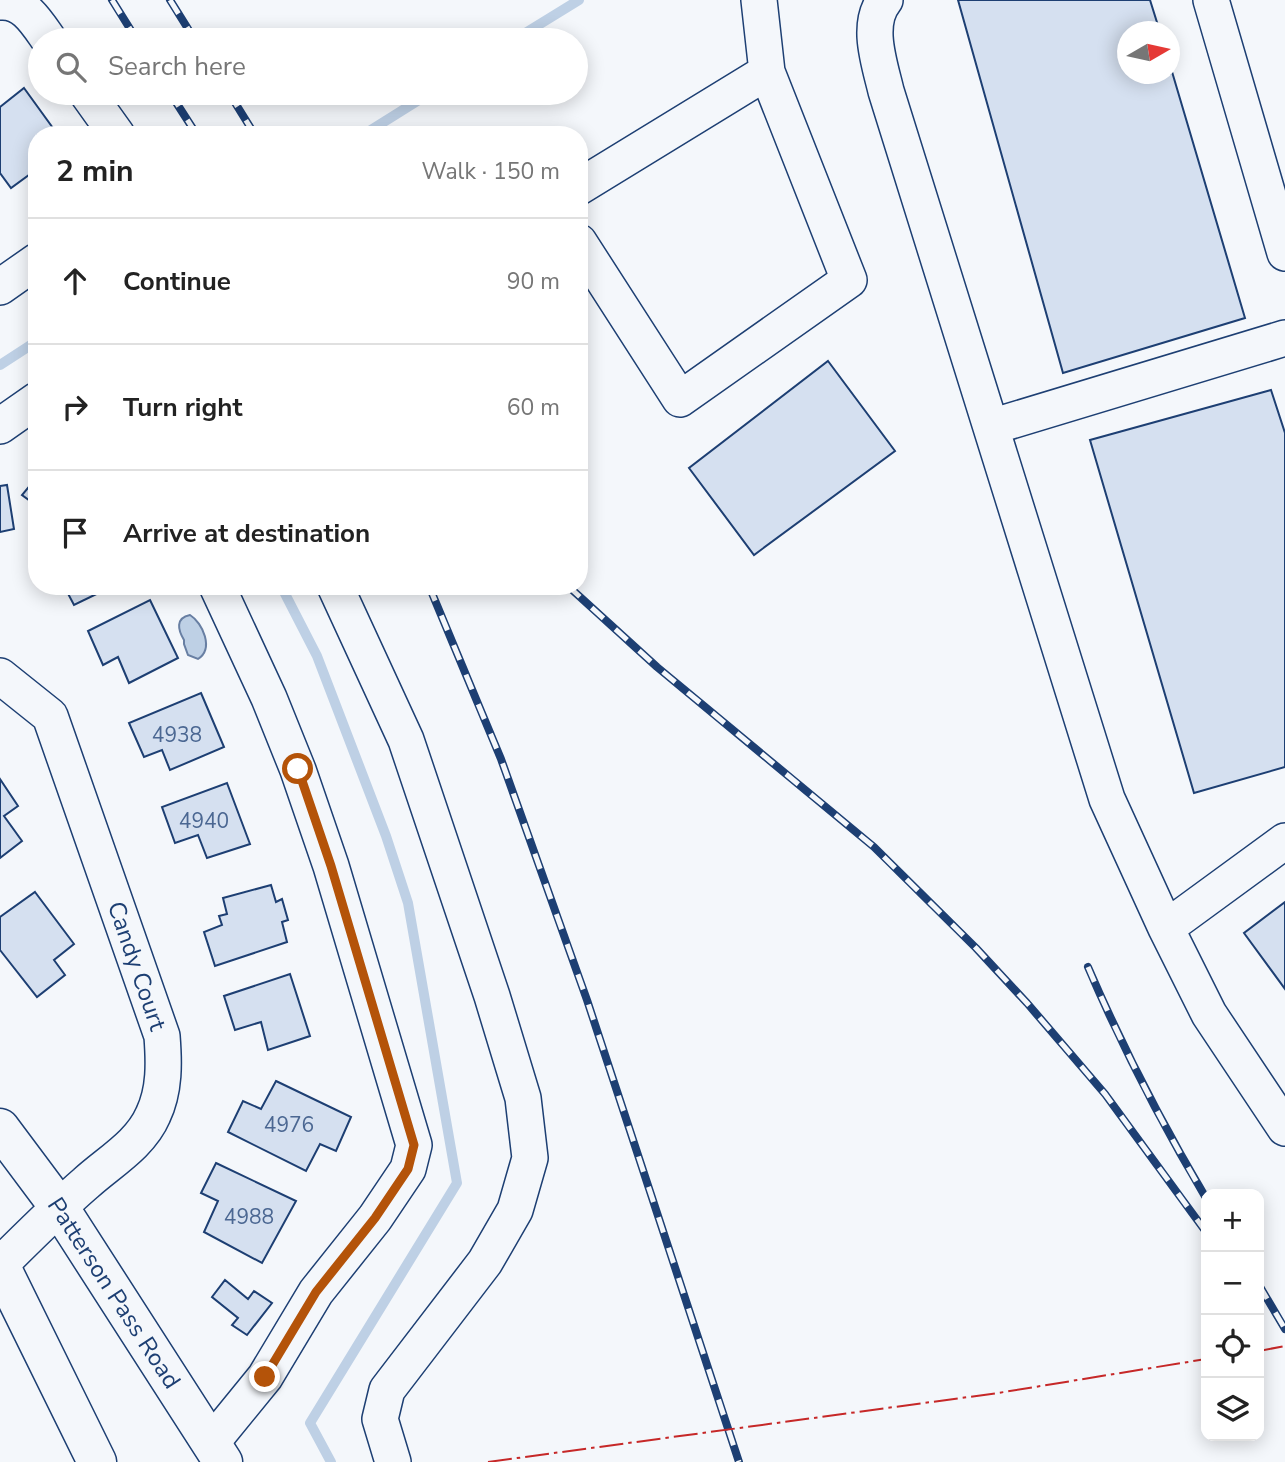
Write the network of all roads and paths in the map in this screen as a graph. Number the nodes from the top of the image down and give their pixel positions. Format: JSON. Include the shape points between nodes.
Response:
{"nodes":[{"id":1,"x":759,"y":0,"type":"edge"},
{"id":2,"x":885,"y":0,"type":"edge"},
{"id":3,"x":1211,"y":0,"type":"edge"},
{"id":4,"x":0,"y":2,"type":"edge"},
{"id":5,"x":40,"y":28,"type":"edge"},
{"id":6,"x":767,"y":72,"type":"junction"},
{"id":7,"x":96,"y":105,"type":"edge"},
{"id":8,"x":111,"y":126,"type":"edge"},
{"id":9,"x":588,"y":181,"type":"edge"},
{"id":10,"x":1285,"y":253,"type":"edge"},
{"id":11,"x":588,"y":256,"type":"edge"},
{"id":12,"x":28,"y":267,"type":"edge"},
{"id":13,"x":0,"y":287,"type":"edge"},
{"id":14,"x":1285,"y":338,"type":"edge"},
{"id":15,"x":28,"y":406,"type":"edge"},
{"id":16,"x":0,"y":426,"type":"edge"},
{"id":17,"x":991,"y":427,"type":"junction"},
{"id":18,"x":221,"y":595,"type":"edge"},
{"id":19,"x":339,"y":595,"type":"edge"},
{"id":20,"x":0,"y":676,"type":"edge"},
{"id":21,"x":1285,"y":841,"type":"edge"},
{"id":22,"x":1166,"y":928,"type":"junction"},
{"id":23,"x":0,"y":1128,"type":"edge"},
{"id":24,"x":1285,"y":1128,"type":"edge"},
{"id":25,"x":59,"y":1207,"type":"junction"},
{"id":26,"x":0,"y":1265,"type":"edge"},
{"id":27,"x":218,"y":1452,"type":"edge"},
{"id":28,"x":97,"y":1462,"type":"edge"},
{"id":29,"x":393,"y":1462,"type":"edge"}],
"edges":[{"from":1,"to":6,"type":"street"},
{"from":2,"to":17,"type":"street","via":[[874,39],[886,91]]},
{"from":3,"to":10,"type":"street"},
{"from":4,"to":5,"type":"street","via":[[17,4]]},
{"from":6,"to":9,"type":"street"},
{"from":6,"to":11,"type":"street","via":[[849,280],[680,399]]},
{"from":7,"to":8,"type":"street"},
{"from":12,"to":13,"type":"street"},
{"from":14,"to":17,"type":"street"},
{"from":15,"to":16,"type":"street"},
{"from":17,"to":22,"type":"street","via":[[1107,799]]},
{"from":18,"to":27,"type":"street","via":[[298,769],[414,1145],[408,1169],[316,1292]]},
{"from":19,"to":29,"type":"street","via":[[406,740],[523,1098],[530,1158],[515,1210],[485,1262],[387,1391],[380,1419]]},
{"from":20,"to":25,"type":"street","name":"Candy Court","via":[[50,716],[162,1036],[164,1073],[153,1115],[130,1148]]},
{"from":21,"to":22,"type":"street"},
{"from":22,"to":24,"type":"street","via":[[1209,1014]]},
{"from":23,"to":25,"type":"main road","name":"Patterson Pass Road"},
{"from":25,"to":26,"type":"street","name":"Candy Court"},
{"from":25,"to":27,"type":"main road","name":"Patterson Pass Road"},
{"from":26,"to":28,"type":"main road"}]}
